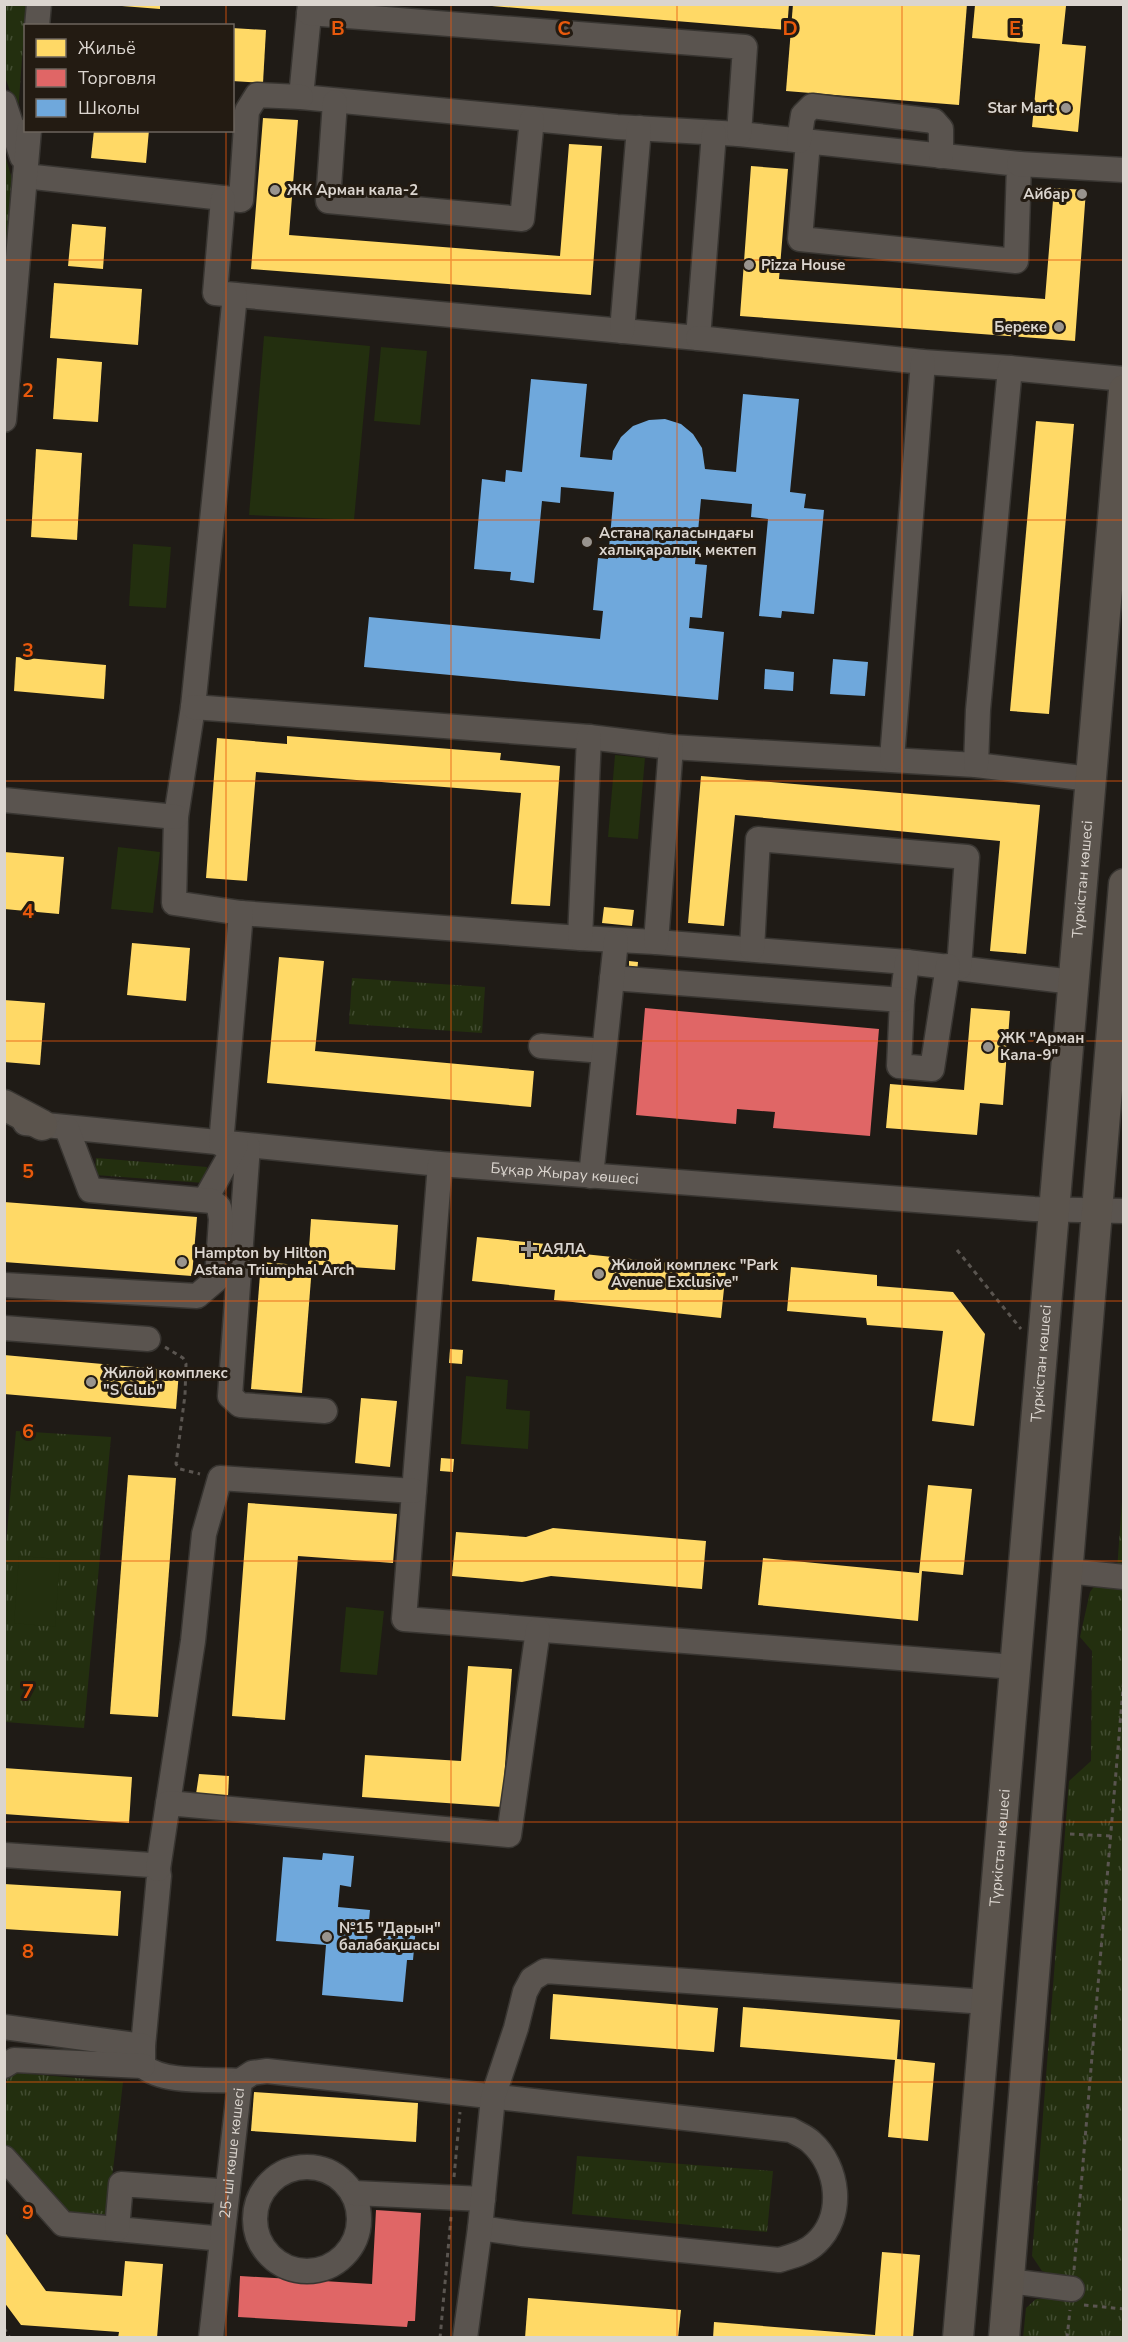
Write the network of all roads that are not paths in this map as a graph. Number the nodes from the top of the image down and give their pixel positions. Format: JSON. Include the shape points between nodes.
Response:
{"nodes":[{"id":1,"x":39,"y":4,"type":"edge"},
{"id":2,"x":310,"y":9,"type":"edge"},
{"id":3,"x":37,"y":24,"type":"edge"},
{"id":4,"x":301,"y":97,"type":"junction"},
{"id":5,"x":335,"y":102,"type":"junction"},
{"id":6,"x":4,"y":104,"type":"edge"},
{"id":7,"x":532,"y":119,"type":"junction"},
{"id":8,"x":639,"y":128,"type":"junction"},
{"id":9,"x":29,"y":132,"type":"edge"},
{"id":10,"x":714,"y":133,"type":"junction"},
{"id":11,"x":739,"y":134,"type":"junction"},
{"id":12,"x":804,"y":141,"type":"junction"},
{"id":13,"x":941,"y":156,"type":"junction"},
{"id":14,"x":1019,"y":164,"type":"junction"},
{"id":15,"x":1124,"y":170,"type":"edge"},
{"id":16,"x":25,"y":172,"type":"junction"},
{"id":17,"x":223,"y":199,"type":"junction"},
{"id":18,"x":235,"y":295,"type":"junction"},
{"id":19,"x":621,"y":331,"type":"junction"},
{"id":20,"x":698,"y":338,"type":"junction"},
{"id":21,"x":922,"y":362,"type":"junction"},
{"id":22,"x":1010,"y":368,"type":"junction"},
{"id":23,"x":1124,"y":379,"type":"edge"},
{"id":24,"x":1124,"y":390,"type":"edge"},
{"id":25,"x":4,"y":420,"type":"edge"},
{"id":26,"x":1122,"y":441,"type":"edge"},
{"id":27,"x":1119,"y":498,"type":"edge"},
{"id":28,"x":193,"y":707,"type":"junction"},
{"id":29,"x":590,"y":737,"type":"junction"},
{"id":30,"x":671,"y":747,"type":"junction"},
{"id":31,"x":892,"y":759,"type":"junction"},
{"id":32,"x":976,"y":765,"type":"junction"},
{"id":33,"x":1089,"y":778,"type":"junction"},
{"id":34,"x":4,"y":800,"type":"edge"},
{"id":35,"x":176,"y":817,"type":"junction"},
{"id":36,"x":1124,"y":884,"type":"edge"},
{"id":37,"x":241,"y":913,"type":"junction"},
{"id":38,"x":580,"y":938,"type":"junction"},
{"id":39,"x":616,"y":941,"type":"junction"},
{"id":40,"x":656,"y":942,"type":"junction"},
{"id":41,"x":752,"y":949,"type":"junction"},
{"id":42,"x":907,"y":962,"type":"junction"},
{"id":43,"x":953,"y":967,"type":"junction"},
{"id":44,"x":612,"y":978,"type":"junction"},
{"id":45,"x":1072,"y":982,"type":"junction"},
{"id":46,"x":902,"y":1000,"type":"junction"},
{"id":47,"x":541,"y":1046,"type":"dead end"},
{"id":48,"x":604,"y":1052,"type":"junction"},
{"id":49,"x":6,"y":1117,"type":"edge"},
{"id":50,"x":54,"y":1127,"type":"junction"},
{"id":51,"x":235,"y":1145,"type":"junction"},
{"id":52,"x":440,"y":1164,"type":"junction"},
{"id":53,"x":591,"y":1176,"type":"junction"},
{"id":54,"x":205,"y":1200,"type":"junction"},
{"id":55,"x":1053,"y":1210,"type":"junction"},
{"id":56,"x":1110,"y":1211,"type":"edge"},
{"id":57,"x":4,"y":1285,"type":"edge"},
{"id":58,"x":4,"y":1328,"type":"edge"},
{"id":59,"x":148,"y":1339,"type":"road end"},
{"id":60,"x":325,"y":1411,"type":"dead end"},
{"id":61,"x":414,"y":1491,"type":"junction"},
{"id":62,"x":1067,"y":1571,"type":"junction"},
{"id":63,"x":1124,"y":1578,"type":"edge"},
{"id":64,"x":538,"y":1630,"type":"junction"},
{"id":65,"x":1015,"y":1667,"type":"junction"},
{"id":66,"x":168,"y":1803,"type":"junction"},
{"id":67,"x":4,"y":1855,"type":"edge"},
{"id":68,"x":158,"y":1869,"type":"junction"},
{"id":69,"x":986,"y":2002,"type":"junction"},
{"id":70,"x":4,"y":2027,"type":"edge"},
{"id":71,"x":143,"y":2056,"type":"junction"},
{"id":72,"x":4,"y":2066,"type":"edge"},
{"id":73,"x":239,"y":2090,"type":"junction"},
{"id":74,"x":493,"y":2097,"type":"junction"},
{"id":75,"x":4,"y":2158,"type":"edge"},
{"id":76,"x":218,"y":2191,"type":"junction"},
{"id":77,"x":354,"y":2193,"type":"junction"},
{"id":78,"x":483,"y":2199,"type":"junction"},
{"id":79,"x":480,"y":2228,"type":"junction"},
{"id":80,"x":117,"y":2229,"type":"junction"},
{"id":81,"x":213,"y":2238,"type":"junction"},
{"id":82,"x":1009,"y":2281,"type":"junction"},
{"id":83,"x":1071,"y":2296,"type":"road end"},
{"id":84,"x":211,"y":2332,"type":"edge"},
{"id":85,"x":465,"y":2337,"type":"edge"},
{"id":86,"x":958,"y":2337,"type":"edge"},
{"id":87,"x":1004,"y":2337,"type":"edge"}],
"edges":[{"from":1,"to":3,"type":"street"},
{"from":2,"to":4,"type":"street"},
{"from":2,"to":11,"type":"street","via":[[745,47]]},
{"from":4,"to":5,"type":"street"},
{"from":4,"to":17,"type":"street","via":[[257,95],[247,111],[241,200]]},
{"from":5,"to":7,"type":"street"},
{"from":5,"to":7,"type":"street","via":[[328,201],[522,219]]},
{"from":6,"to":16,"type":"street"},
{"from":7,"to":8,"type":"street"},
{"from":8,"to":10,"type":"street"},
{"from":8,"to":19,"type":"street"},
{"from":9,"to":16,"type":"street"},
{"from":10,"to":11,"type":"street"},
{"from":10,"to":20,"type":"street"},
{"from":11,"to":12,"type":"street"},
{"from":12,"to":13,"type":"street"},
{"from":12,"to":13,"type":"street","via":[[803,116],[812,106],[934,121],[940,129]]},
{"from":12,"to":14,"type":"street","via":[[800,239],[811,241],[1016,261]]},
{"from":13,"to":14,"type":"street"},
{"from":14,"to":15,"type":"street"},
{"from":16,"to":17,"type":"street"},
{"from":16,"to":25,"type":"street"},
{"from":17,"to":18,"type":"street","via":[[215,293]]},
{"from":18,"to":19,"type":"street"},
{"from":18,"to":28,"type":"street"},
{"from":19,"to":20,"type":"street"},
{"from":20,"to":21,"type":"street"},
{"from":21,"to":22,"type":"street"},
{"from":21,"to":31,"type":"street"},
{"from":22,"to":23,"type":"street"},
{"from":22,"to":32,"type":"street"},
{"from":24,"to":26,"type":"main road","name":"Түркістан көшесі"},
{"from":26,"to":27,"type":"main road","name":"Түркістан көшесі"},
{"from":27,"to":33,"type":"main road","name":"Түркістан көшесі"},
{"from":28,"to":29,"type":"street"},
{"from":28,"to":35,"type":"street"},
{"from":29,"to":30,"type":"street"},
{"from":29,"to":38,"type":"street"},
{"from":30,"to":31,"type":"street"},
{"from":30,"to":40,"type":"street"},
{"from":31,"to":32,"type":"street"},
{"from":32,"to":33,"type":"street"},
{"from":33,"to":45,"type":"main road","name":"Түркістан көшесі"},
{"from":34,"to":35,"type":"street"},
{"from":35,"to":37,"type":"street","via":[[174,903]]},
{"from":36,"to":56,"type":"main road"},
{"from":37,"to":38,"type":"street"},
{"from":37,"to":51,"type":"street"},
{"from":38,"to":39,"type":"street"},
{"from":39,"to":40,"type":"street"},
{"from":39,"to":44,"type":"street"},
{"from":40,"to":41,"type":"street"},
{"from":41,"to":42,"type":"street"},
{"from":41,"to":43,"type":"street","via":[[758,839],[920,853],[967,858]]},
{"from":42,"to":43,"type":"street"},
{"from":42,"to":46,"type":"street"},
{"from":43,"to":45,"type":"street"},
{"from":43,"to":46,"type":"street","via":[[932,1069],[899,1066]]},
{"from":44,"to":46,"type":"street"},
{"from":44,"to":48,"type":"street"},
{"from":45,"to":55,"type":"main road","name":"Түркістан көшесі"},
{"from":47,"to":48,"type":"street"},
{"from":48,"to":53,"type":"street"},
{"from":49,"to":50,"type":"main road"},
{"from":50,"to":51,"type":"street","name":"Бұқар Жырау көшесі"},
{"from":50,"to":54,"type":"street","via":[[90,1190]]},
{"from":51,"to":52,"type":"street","name":"Бұқар Жырау көшесі"},
{"from":51,"to":54,"type":"street"},
{"from":51,"to":60,"type":"street","via":[[230,1396],[240,1405]]},
{"from":52,"to":53,"type":"street","name":"Бұқар Жырау көшесі"},
{"from":52,"to":61,"type":"street"},
{"from":53,"to":55,"type":"street","name":"Бұқар Жырау көшесі"},
{"from":54,"to":57,"type":"street","via":[[219,1207],[221,1220],[217,1279],[197,1296]]},
{"from":55,"to":56,"type":"street","name":"Бұқар Жырау көшесі"},
{"from":55,"to":65,"type":"main road","name":"Түркістан көшесі"},
{"from":56,"to":62,"type":"main road"},
{"from":58,"to":59,"type":"street"},
{"from":61,"to":64,"type":"street","via":[[404,1619]]},
{"from":61,"to":66,"type":"street","via":[[220,1478],[204,1534],[193,1641]]},
{"from":62,"to":63,"type":"street"},
{"from":62,"to":82,"type":"main road"},
{"from":64,"to":65,"type":"street"},
{"from":64,"to":66,"type":"street","via":[[509,1835]]},
{"from":65,"to":69,"type":"main road","name":"Түркістан көшесі"},
{"from":66,"to":68,"type":"street"},
{"from":67,"to":68,"type":"street","via":[[151,1865]]},
{"from":68,"to":71,"type":"street"},
{"from":69,"to":74,"type":"street","via":[[545,1971],[532,1979],[525,1992]]},
{"from":69,"to":86,"type":"main road","name":"Түркістан көшесі"},
{"from":70,"to":71,"type":"street"},
{"from":71,"to":72,"type":"street","via":[[14,2060]]},
{"from":71,"to":73,"type":"street","via":[[150,2072],[163,2077]]},
{"from":73,"to":74,"type":"street","name":"25-ші көше көшесі","via":[[252,2073],[267,2071]]},
{"from":73,"to":76,"type":"street","via":[[226,2110]]},
{"from":73,"to":84,"type":"street","name":"25-ші көше көшесі"},
{"from":74,"to":78,"type":"street"},
{"from":74,"to":79,"type":"street","name":"25-ші көше көшесі","via":[[791,2130],[811,2141],[825,2158],[834,2184],[835,2210],[817,2242],[800,2254],[778,2260]]},
{"from":75,"to":80,"type":"street","via":[[63,2224]]},
{"from":76,"to":80,"type":"street","via":[[121,2184]]},
{"from":76,"to":81,"type":"street"},
{"from":77,"to":77,"type":"street","via":[[322,2169],[299,2167],[277,2176],[261,2193],[254,2215],[257,2238],[280,2265],[302,2272],[336,2263],[357,2235],[359,2211]]},
{"from":77,"to":78,"type":"street"},
{"from":78,"to":79,"type":"street"},
{"from":79,"to":85,"type":"street"},
{"from":80,"to":81,"type":"street"},
{"from":81,"to":84,"type":"street","via":[[206,2307]]},
{"from":82,"to":83,"type":"street"},
{"from":82,"to":87,"type":"main road"}]}
